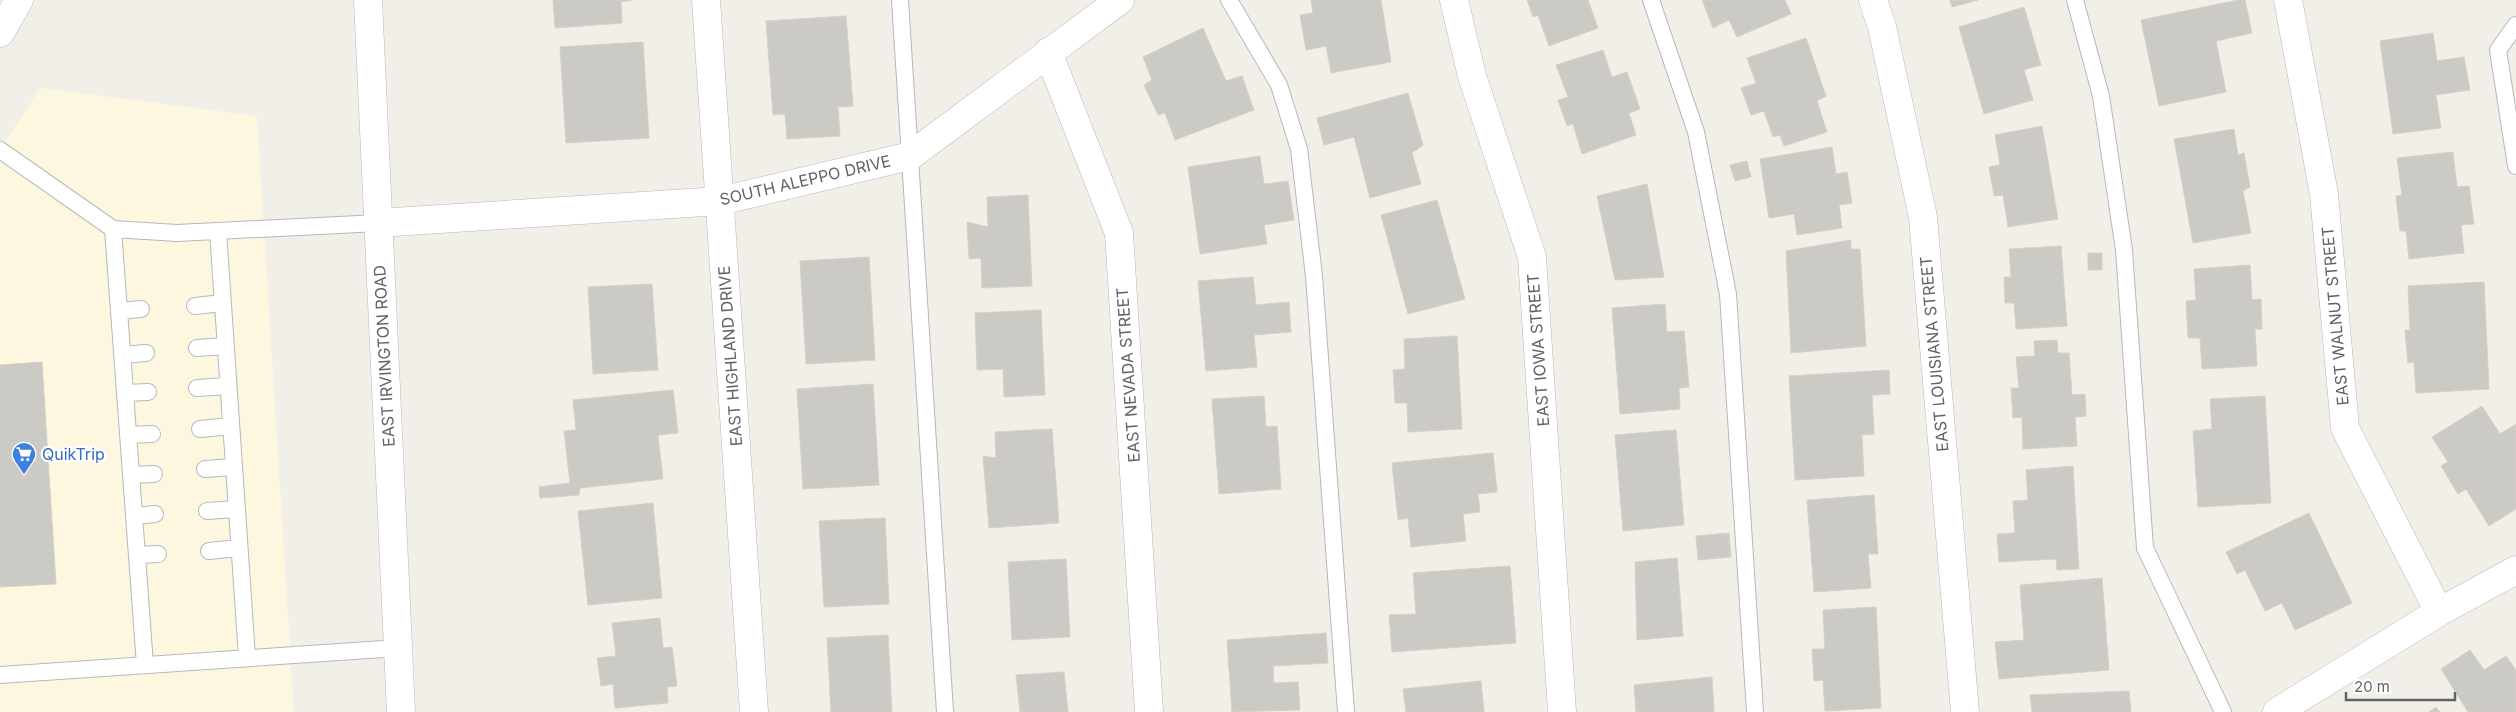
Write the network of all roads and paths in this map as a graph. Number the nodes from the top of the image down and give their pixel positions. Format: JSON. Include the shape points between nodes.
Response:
{"nodes":[{"id":1,"x":19,"y":0,"type":"edge"},
{"id":2,"x":368,"y":0,"type":"edge"},
{"id":3,"x":706,"y":0,"type":"edge"},
{"id":4,"x":900,"y":0,"type":"edge"},
{"id":5,"x":1120,"y":0,"type":"edge"},
{"id":6,"x":1229,"y":0,"type":"edge"},
{"id":7,"x":1454,"y":0,"type":"edge"},
{"id":8,"x":1651,"y":0,"type":"edge"},
{"id":9,"x":1873,"y":0,"type":"edge"},
{"id":10,"x":2075,"y":0,"type":"edge"},
{"id":11,"x":2288,"y":0,"type":"edge"},
{"id":12,"x":2516,"y":25,"type":"edge"},
{"id":13,"x":0,"y":33,"type":"edge"},
{"id":14,"x":1048,"y":52,"type":"junction"},
{"id":15,"x":0,"y":150,"type":"edge"},
{"id":16,"x":910,"y":156,"type":"junction"},
{"id":17,"x":2516,"y":166,"type":"edge"},
{"id":18,"x":720,"y":201,"type":"junction"},
{"id":19,"x":378,"y":223,"type":"junction"},
{"id":20,"x":113,"y":229,"type":"junction"},
{"id":21,"x":218,"y":231,"type":"junction"},
{"id":22,"x":222,"y":303,"type":"junction"},
{"id":23,"x":194,"y":306,"type":"dead end"},
{"id":24,"x":141,"y":309,"type":"dead end"},
{"id":25,"x":120,"y":311,"type":"junction"},
{"id":26,"x":225,"y":346,"type":"junction"},
{"id":27,"x":197,"y":348,"type":"dead end"},
{"id":28,"x":146,"y":353,"type":"dead end"},
{"id":29,"x":123,"y":355,"type":"junction"},
{"id":30,"x":228,"y":386,"type":"junction"},
{"id":31,"x":197,"y":388,"type":"dead end"},
{"id":32,"x":148,"y":392,"type":"dead end"},
{"id":33,"x":126,"y":393,"type":"junction"},
{"id":34,"x":231,"y":426,"type":"junction"},
{"id":35,"x":200,"y":429,"type":"dead end"},
{"id":36,"x":152,"y":434,"type":"dead end"},
{"id":37,"x":128,"y":435,"type":"junction"},
{"id":38,"x":234,"y":467,"type":"junction"},
{"id":39,"x":205,"y":469,"type":"dead end"},
{"id":40,"x":154,"y":474,"type":"dead end"},
{"id":41,"x":132,"y":475,"type":"junction"},
{"id":42,"x":236,"y":509,"type":"junction"},
{"id":43,"x":207,"y":511,"type":"dead end"},
{"id":44,"x":155,"y":514,"type":"dead end"},
{"id":45,"x":135,"y":516,"type":"junction"},
{"id":46,"x":239,"y":548,"type":"junction"},
{"id":47,"x":209,"y":551,"type":"dead end"},
{"id":48,"x":158,"y":554,"type":"dead end"},
{"id":49,"x":137,"y":555,"type":"junction"},
{"id":50,"x":2516,"y":570,"type":"edge"},
{"id":51,"x":2439,"y":612,"type":"junction"},
{"id":52,"x":398,"y":648,"type":"junction"},
{"id":53,"x":247,"y":657,"type":"junction"},
{"id":54,"x":145,"y":664,"type":"junction"},
{"id":55,"x":0,"y":675,"type":"edge"},
{"id":56,"x":400,"y":712,"type":"edge"},
{"id":57,"x":754,"y":712,"type":"edge"},
{"id":58,"x":946,"y":712,"type":"edge"},
{"id":59,"x":1149,"y":712,"type":"edge"},
{"id":60,"x":1346,"y":712,"type":"edge"},
{"id":61,"x":1562,"y":712,"type":"edge"},
{"id":62,"x":1755,"y":712,"type":"edge"},
{"id":63,"x":1965,"y":712,"type":"edge"},
{"id":64,"x":2223,"y":712,"type":"edge"},
{"id":65,"x":2277,"y":712,"type":"edge"}],
"edges":[{"from":1,"to":13,"type":"street"},
{"from":2,"to":19,"type":"street","name":"EAST IRVINGTON ROAD"},
{"from":3,"to":18,"type":"street","name":"EAST HIGHLAND DRIVE"},
{"from":4,"to":16,"type":"lane"},
{"from":5,"to":14,"type":"street","name":"SOUTH ALEPPO DRIVE"},
{"from":6,"to":60,"type":"lane","via":[[1279,85],[1299,149],[1314,276]]},
{"from":7,"to":61,"type":"street","name":"EAST IOWA STREET","via":[[1472,76],[1532,257]]},
{"from":8,"to":62,"type":"lane","via":[[1696,132],[1728,294]]},
{"from":9,"to":63,"type":"street","name":"EAST LOUISIANA STREET","via":[[1923,217]]},
{"from":10,"to":64,"type":"lane","via":[[2102,96],[2124,250],[2145,548]]},
{"from":11,"to":51,"type":"street","name":"EAST WALNUT STREET","via":[[2324,194],[2345,428]]},
{"from":12,"to":17,"type":"lane","via":[[2498,50]]},
{"from":14,"to":16,"type":"street","name":"SOUTH ALEPPO DRIVE"},
{"from":14,"to":59,"type":"street","name":"EAST NEVADA STREET","via":[[1119,233]]},
{"from":15,"to":20,"type":"lane"},
{"from":16,"to":18,"type":"street","name":"SOUTH ALEPPO DRIVE"},
{"from":16,"to":58,"type":"lane"},
{"from":18,"to":19,"type":"street","name":"SOUTH ALEPPO DRIVE"},
{"from":18,"to":57,"type":"street","name":"EAST HIGHLAND DRIVE"},
{"from":19,"to":21,"type":"lane"},
{"from":19,"to":52,"type":"street","name":"EAST IRVINGTON ROAD"},
{"from":20,"to":21,"type":"lane","via":[[177,233]]},
{"from":20,"to":25,"type":"lane"},
{"from":21,"to":22,"type":"lane"},
{"from":22,"to":23,"type":"lane"},
{"from":22,"to":26,"type":"lane"},
{"from":24,"to":25,"type":"lane"},
{"from":25,"to":29,"type":"lane"},
{"from":26,"to":27,"type":"lane"},
{"from":26,"to":30,"type":"lane"},
{"from":28,"to":29,"type":"lane"},
{"from":29,"to":33,"type":"lane"},
{"from":30,"to":31,"type":"lane"},
{"from":30,"to":34,"type":"lane"},
{"from":32,"to":33,"type":"lane"},
{"from":33,"to":37,"type":"lane"},
{"from":34,"to":35,"type":"lane"},
{"from":34,"to":38,"type":"lane"},
{"from":36,"to":37,"type":"lane"},
{"from":37,"to":41,"type":"lane"},
{"from":38,"to":39,"type":"lane"},
{"from":38,"to":42,"type":"lane"},
{"from":40,"to":41,"type":"lane"},
{"from":41,"to":45,"type":"lane"},
{"from":42,"to":43,"type":"lane"},
{"from":42,"to":46,"type":"lane"},
{"from":44,"to":45,"type":"lane"},
{"from":45,"to":49,"type":"lane"},
{"from":46,"to":47,"type":"lane"},
{"from":46,"to":53,"type":"lane"},
{"from":48,"to":49,"type":"lane"},
{"from":49,"to":54,"type":"lane"},
{"from":50,"to":51,"type":"street"},
{"from":51,"to":65,"type":"street"},
{"from":52,"to":53,"type":"lane"},
{"from":52,"to":56,"type":"street","name":"EAST IRVINGTON ROAD"},
{"from":53,"to":54,"type":"lane"},
{"from":54,"to":55,"type":"lane"}]}
